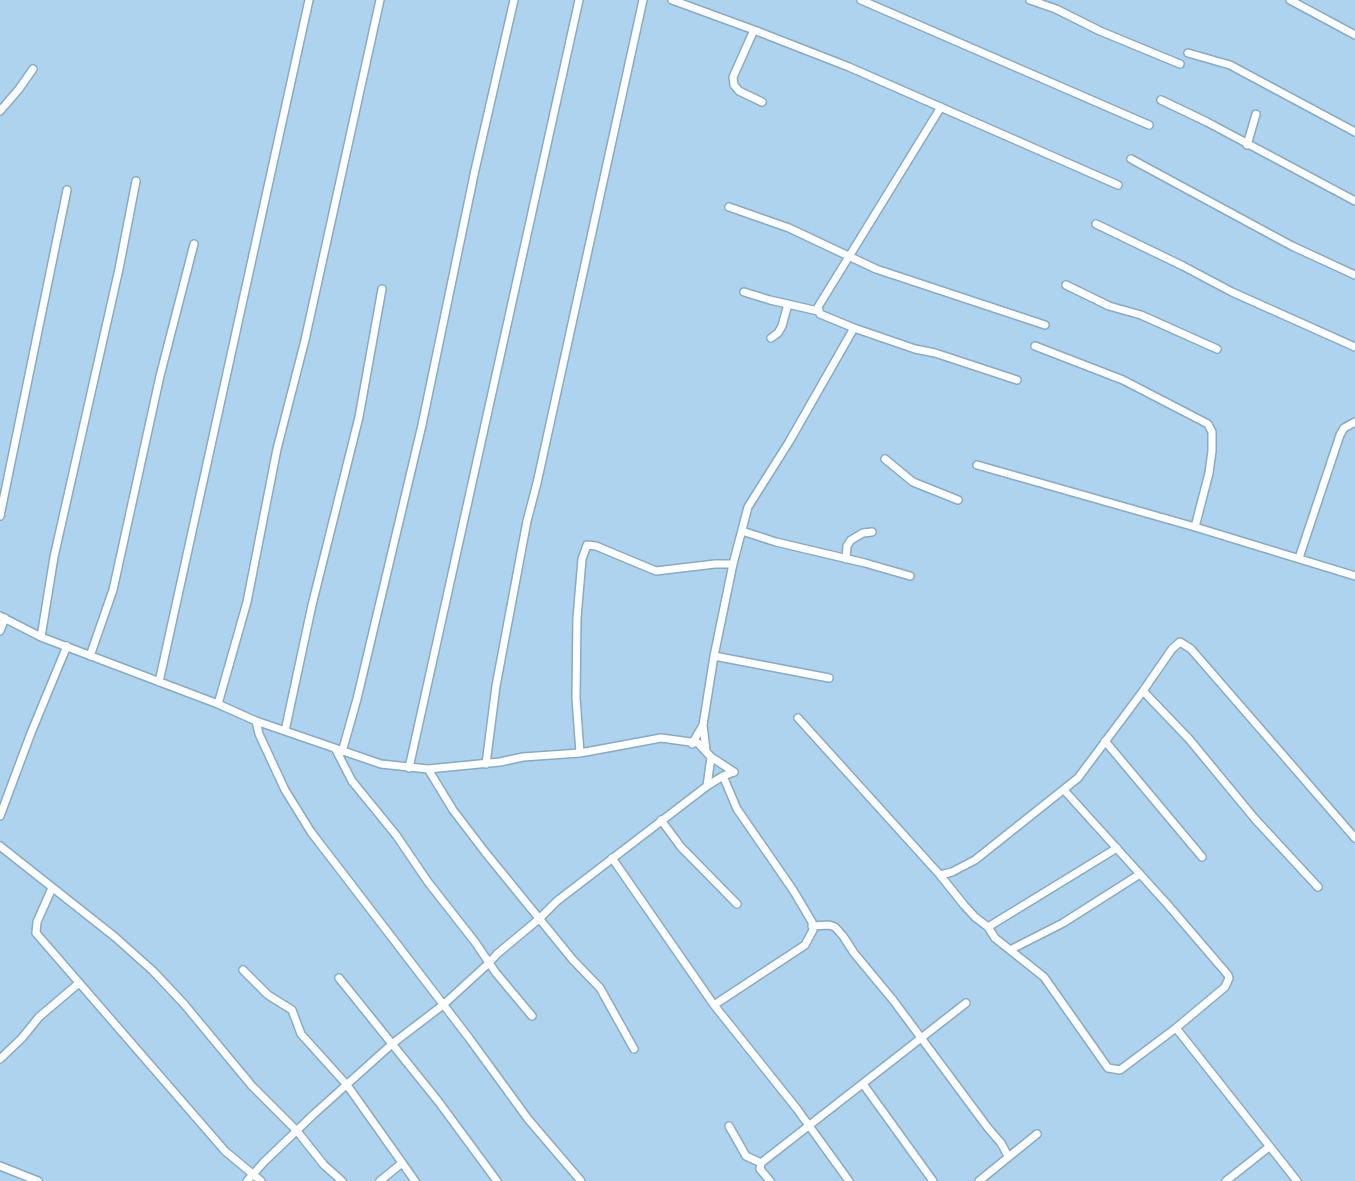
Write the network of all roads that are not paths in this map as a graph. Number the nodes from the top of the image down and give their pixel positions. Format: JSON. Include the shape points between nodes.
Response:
{"nodes":[{"id":1,"x":309,"y":0,"type":"edge"},
{"id":2,"x":380,"y":0,"type":"edge"},
{"id":3,"x":514,"y":0,"type":"edge"},
{"id":4,"x":579,"y":0,"type":"edge"},
{"id":5,"x":643,"y":0,"type":"edge"},
{"id":6,"x":672,"y":0,"type":"edge"},
{"id":7,"x":861,"y":0,"type":"edge"},
{"id":8,"x":1030,"y":0,"type":"edge"},
{"id":9,"x":1290,"y":0,"type":"edge"},
{"id":10,"x":754,"y":30,"type":"junction"},
{"id":11,"x":1355,"y":35,"type":"edge"},
{"id":12,"x":1188,"y":53,"type":"dead end"},
{"id":13,"x":1180,"y":64,"type":"dead end"},
{"id":14,"x":33,"y":69,"type":"dead end"},
{"id":15,"x":1161,"y":100,"type":"dead end"},
{"id":16,"x":762,"y":102,"type":"dead end"},
{"id":17,"x":941,"y":107,"type":"junction"},
{"id":18,"x":0,"y":111,"type":"edge"},
{"id":19,"x":1256,"y":114,"type":"dead end"},
{"id":20,"x":1149,"y":125,"type":"dead end"},
{"id":21,"x":1355,"y":132,"type":"edge"},
{"id":22,"x":1247,"y":145,"type":"junction"},
{"id":23,"x":1131,"y":159,"type":"dead end"},
{"id":24,"x":136,"y":181,"type":"dead end"},
{"id":25,"x":1118,"y":185,"type":"dead end"},
{"id":26,"x":67,"y":190,"type":"dead end"},
{"id":27,"x":1355,"y":201,"type":"edge"},
{"id":28,"x":729,"y":207,"type":"dead end"},
{"id":29,"x":1096,"y":224,"type":"dead end"},
{"id":30,"x":194,"y":244,"type":"dead end"},
{"id":31,"x":848,"y":257,"type":"junction"},
{"id":32,"x":1355,"y":275,"type":"edge"},
{"id":33,"x":1066,"y":285,"type":"dead end"},
{"id":34,"x":382,"y":289,"type":"dead end"},
{"id":35,"x":744,"y":292,"type":"dead end"},
{"id":36,"x":788,"y":304,"type":"junction"},
{"id":37,"x":818,"y":311,"type":"junction"},
{"id":38,"x":1045,"y":325,"type":"dead end"},
{"id":39,"x":854,"y":328,"type":"junction"},
{"id":40,"x":771,"y":338,"type":"dead end"},
{"id":41,"x":1035,"y":346,"type":"dead end"},
{"id":42,"x":1355,"y":347,"type":"edge"},
{"id":43,"x":1217,"y":349,"type":"dead end"},
{"id":44,"x":1017,"y":380,"type":"dead end"},
{"id":45,"x":1355,"y":422,"type":"edge"},
{"id":46,"x":885,"y":459,"type":"dead end"},
{"id":47,"x":977,"y":465,"type":"dead end"},
{"id":48,"x":958,"y":500,"type":"dead end"},
{"id":49,"x":0,"y":516,"type":"edge"},
{"id":50,"x":1195,"y":526,"type":"junction"},
{"id":51,"x":742,"y":531,"type":"junction"},
{"id":52,"x":872,"y":531,"type":"dead end"},
{"id":53,"x":1299,"y":558,"type":"junction"},
{"id":54,"x":846,"y":559,"type":"junction"},
{"id":55,"x":733,"y":564,"type":"junction"},
{"id":56,"x":910,"y":576,"type":"dead end"},
{"id":57,"x":1355,"y":576,"type":"edge"},
{"id":58,"x":3,"y":617,"type":"edge"},
{"id":59,"x":0,"y":631,"type":"edge"},
{"id":60,"x":41,"y":636,"type":"junction"},
{"id":61,"x":67,"y":646,"type":"junction"},
{"id":62,"x":90,"y":656,"type":"junction"},
{"id":63,"x":714,"y":656,"type":"junction"},
{"id":64,"x":829,"y":678,"type":"dead end"},
{"id":65,"x":159,"y":682,"type":"junction"},
{"id":66,"x":1143,"y":691,"type":"junction"},
{"id":67,"x":218,"y":704,"type":"junction"},
{"id":68,"x":798,"y":718,"type":"dead end"},
{"id":69,"x":256,"y":721,"type":"junction"},
{"id":70,"x":703,"y":725,"type":"junction"},
{"id":71,"x":285,"y":731,"type":"junction"},
{"id":72,"x":1105,"y":741,"type":"junction"},
{"id":73,"x":692,"y":744,"type":"junction"},
{"id":74,"x":706,"y":750,"type":"junction"},
{"id":75,"x":339,"y":751,"type":"junction"},
{"id":76,"x":580,"y":753,"type":"junction"},
{"id":77,"x":711,"y":757,"type":"junction"},
{"id":78,"x":486,"y":764,"type":"junction"},
{"id":79,"x":409,"y":768,"type":"junction"},
{"id":80,"x":428,"y":769,"type":"junction"},
{"id":81,"x":723,"y":776,"type":"junction"},
{"id":82,"x":707,"y":786,"type":"junction"},
{"id":83,"x":1064,"y":790,"type":"junction"},
{"id":84,"x":0,"y":816,"type":"edge"},
{"id":85,"x":661,"y":820,"type":"junction"},
{"id":86,"x":1355,"y":838,"type":"edge"},
{"id":87,"x":0,"y":846,"type":"edge"},
{"id":88,"x":1117,"y":848,"type":"junction"},
{"id":89,"x":1202,"y":857,"type":"dead end"},
{"id":90,"x":612,"y":858,"type":"junction"},
{"id":91,"x":1140,"y":874,"type":"junction"},
{"id":92,"x":940,"y":875,"type":"junction"},
{"id":93,"x":1318,"y":887,"type":"dead end"},
{"id":94,"x":52,"y":888,"type":"junction"},
{"id":95,"x":737,"y":904,"type":"dead end"},
{"id":96,"x":539,"y":919,"type":"junction"},
{"id":97,"x":812,"y":926,"type":"junction"},
{"id":98,"x":988,"y":927,"type":"junction"},
{"id":99,"x":1010,"y":950,"type":"junction"},
{"id":100,"x":489,"y":963,"type":"junction"},
{"id":101,"x":243,"y":970,"type":"dead end"},
{"id":102,"x":339,"y":978,"type":"dead end"},
{"id":103,"x":79,"y":983,"type":"junction"},
{"id":104,"x":966,"y":1003,"type":"dead end"},
{"id":105,"x":443,"y":1005,"type":"junction"},
{"id":106,"x":714,"y":1005,"type":"junction"},
{"id":107,"x":532,"y":1016,"type":"dead end"},
{"id":108,"x":1176,"y":1028,"type":"junction"},
{"id":109,"x":921,"y":1038,"type":"junction"},
{"id":110,"x":392,"y":1044,"type":"junction"},
{"id":111,"x":634,"y":1049,"type":"dead end"},
{"id":112,"x":0,"y":1059,"type":"edge"},
{"id":113,"x":863,"y":1084,"type":"junction"},
{"id":114,"x":347,"y":1085,"type":"junction"},
{"id":115,"x":729,"y":1126,"type":"dead end"},
{"id":116,"x":809,"y":1127,"type":"junction"},
{"id":117,"x":297,"y":1131,"type":"junction"},
{"id":118,"x":1037,"y":1134,"type":"dead end"},
{"id":119,"x":1269,"y":1147,"type":"junction"},
{"id":120,"x":1008,"y":1156,"type":"junction"},
{"id":121,"x":402,"y":1163,"type":"junction"},
{"id":122,"x":761,"y":1163,"type":"junction"},
{"id":123,"x":0,"y":1166,"type":"edge"},
{"id":124,"x":253,"y":1174,"type":"junction"},
{"id":125,"x":38,"y":1181,"type":"edge"},
{"id":126,"x":247,"y":1181,"type":"edge"},
{"id":127,"x":261,"y":1181,"type":"edge"},
{"id":128,"x":342,"y":1181,"type":"edge"},
{"id":129,"x":380,"y":1181,"type":"edge"},
{"id":130,"x":415,"y":1181,"type":"edge"},
{"id":131,"x":497,"y":1181,"type":"edge"},
{"id":132,"x":581,"y":1181,"type":"edge"},
{"id":133,"x":770,"y":1181,"type":"edge"},
{"id":134,"x":849,"y":1181,"type":"edge"},
{"id":135,"x":933,"y":1181,"type":"edge"},
{"id":136,"x":979,"y":1181,"type":"edge"},
{"id":137,"x":1226,"y":1181,"type":"edge"},
{"id":138,"x":1297,"y":1181,"type":"edge"}],
"edges":[{"from":1,"to":65,"type":"street"},
{"from":2,"to":67,"type":"street","via":[[277,449],[247,602]]},
{"from":3,"to":75,"type":"street","via":[[422,425],[357,699]]},
{"from":4,"to":79,"type":"street"},
{"from":5,"to":78,"type":"street","via":[[527,521],[496,686]]},
{"from":6,"to":10,"type":"street"},
{"from":7,"to":20,"type":"street"},
{"from":8,"to":13,"type":"street"},
{"from":9,"to":11,"type":"street"},
{"from":10,"to":16,"type":"street","via":[[733,77],[739,91]]},
{"from":10,"to":17,"type":"street"},
{"from":12,"to":21,"type":"street","via":[[1230,65]]},
{"from":14,"to":18,"type":"street"},
{"from":15,"to":22,"type":"street"},
{"from":17,"to":25,"type":"street"},
{"from":17,"to":31,"type":"street"},
{"from":19,"to":22,"type":"street"},
{"from":22,"to":27,"type":"street"},
{"from":23,"to":32,"type":"street"},
{"from":24,"to":60,"type":"street","via":[[54,557]]},
{"from":26,"to":49,"type":"street"},
{"from":28,"to":31,"type":"street","via":[[789,228]]},
{"from":29,"to":42,"type":"street"},
{"from":30,"to":62,"type":"street","via":[[160,376],[113,590]]},
{"from":31,"to":37,"type":"street"},
{"from":31,"to":38,"type":"street"},
{"from":33,"to":43,"type":"street"},
{"from":34,"to":71,"type":"street","via":[[359,417]]},
{"from":35,"to":36,"type":"street"},
{"from":36,"to":37,"type":"street"},
{"from":36,"to":40,"type":"street","via":[[782,326]]},
{"from":37,"to":39,"type":"street"},
{"from":39,"to":44,"type":"street"},
{"from":39,"to":51,"type":"street","via":[[747,507]]},
{"from":41,"to":50,"type":"street","via":[[1123,380],[1208,424],[1212,451]]},
{"from":45,"to":53,"type":"street","via":[[1340,435]]},
{"from":46,"to":48,"type":"street","via":[[913,482]]},
{"from":47,"to":50,"type":"street"},
{"from":50,"to":53,"type":"street"},
{"from":51,"to":54,"type":"street"},
{"from":51,"to":55,"type":"street"},
{"from":52,"to":54,"type":"street","via":[[851,540]]},
{"from":53,"to":57,"type":"street"},
{"from":54,"to":56,"type":"street"},
{"from":55,"to":63,"type":"street"},
{"from":55,"to":76,"type":"street","via":[[656,571],[587,545],[582,559],[577,618]]},
{"from":58,"to":59,"type":"street"},
{"from":58,"to":60,"type":"street"},
{"from":60,"to":61,"type":"street"},
{"from":61,"to":62,"type":"street"},
{"from":61,"to":84,"type":"street"},
{"from":62,"to":65,"type":"street"},
{"from":63,"to":64,"type":"street"},
{"from":63,"to":70,"type":"street"},
{"from":65,"to":67,"type":"street"},
{"from":66,"to":72,"type":"street"},
{"from":66,"to":86,"type":"street","via":[[1176,644],[1191,648]]},
{"from":66,"to":93,"type":"street"},
{"from":67,"to":69,"type":"street"},
{"from":68,"to":92,"type":"street"},
{"from":69,"to":71,"type":"street"},
{"from":69,"to":105,"type":"street","via":[[285,790],[311,832]]},
{"from":70,"to":73,"type":"street"},
{"from":70,"to":74,"type":"street"},
{"from":71,"to":75,"type":"street"},
{"from":72,"to":83,"type":"street"},
{"from":72,"to":89,"type":"street"},
{"from":73,"to":74,"type":"street","via":[[698,743]]},
{"from":73,"to":76,"type":"street","via":[[662,738]]},
{"from":74,"to":77,"type":"street"},
{"from":75,"to":79,"type":"street","via":[[370,762]]},
{"from":75,"to":100,"type":"street","via":[[352,781]]},
{"from":76,"to":78,"type":"street"},
{"from":77,"to":81,"type":"street","via":[[734,772]]},
{"from":77,"to":82,"type":"street"},
{"from":78,"to":80,"type":"street"},
{"from":79,"to":80,"type":"street"},
{"from":80,"to":96,"type":"street","via":[[453,810]]},
{"from":81,"to":82,"type":"street"},
{"from":81,"to":97,"type":"street","via":[[737,809],[793,890]]},
{"from":82,"to":85,"type":"street"},
{"from":83,"to":88,"type":"street"},
{"from":83,"to":92,"type":"street","via":[[975,860]]},
{"from":85,"to":90,"type":"street"},
{"from":85,"to":95,"type":"street","via":[[681,847]]},
{"from":87,"to":94,"type":"street"},
{"from":88,"to":91,"type":"street"},
{"from":88,"to":98,"type":"street"},
{"from":90,"to":96,"type":"street"},
{"from":90,"to":106,"type":"street"},
{"from":91,"to":99,"type":"street","via":[[1063,923]]},
{"from":91,"to":108,"type":"street","via":[[1229,978],[1225,987]]},
{"from":92,"to":98,"type":"street","via":[[963,905]]},
{"from":94,"to":103,"type":"street","via":[[36,933]]},
{"from":94,"to":117,"type":"street","via":[[153,971],[252,1086]]},
{"from":96,"to":100,"type":"street"},
{"from":96,"to":111,"type":"street","via":[[600,988]]},
{"from":97,"to":106,"type":"street","via":[[805,945]]},
{"from":97,"to":109,"type":"street","via":[[835,927]]},
{"from":98,"to":99,"type":"street"},
{"from":99,"to":108,"type":"street","via":[[1044,977],[1108,1068],[1120,1070]]},
{"from":100,"to":105,"type":"street"},
{"from":100,"to":107,"type":"street"},
{"from":101,"to":114,"type":"street","via":[[268,995],[292,1010],[301,1034]]},
{"from":102,"to":110,"type":"street"},
{"from":103,"to":112,"type":"street","via":[[39,1017]]},
{"from":103,"to":124,"type":"street","via":[[225,1151]]},
{"from":104,"to":109,"type":"street"},
{"from":105,"to":110,"type":"street"},
{"from":105,"to":132,"type":"street","via":[[528,1119]]},
{"from":106,"to":116,"type":"street"},
{"from":108,"to":119,"type":"street"},
{"from":109,"to":113,"type":"street"},
{"from":109,"to":120,"type":"street"},
{"from":110,"to":114,"type":"street"},
{"from":110,"to":131,"type":"street"},
{"from":113,"to":116,"type":"street"},
{"from":113,"to":135,"type":"street"},
{"from":114,"to":117,"type":"street"},
{"from":114,"to":121,"type":"street"},
{"from":115,"to":122,"type":"street","via":[[746,1156]]},
{"from":116,"to":122,"type":"street"},
{"from":116,"to":134,"type":"street"},
{"from":117,"to":124,"type":"street"},
{"from":117,"to":128,"type":"street"},
{"from":118,"to":120,"type":"street"},
{"from":119,"to":137,"type":"street"},
{"from":119,"to":138,"type":"street"},
{"from":120,"to":136,"type":"street"},
{"from":121,"to":129,"type":"street"},
{"from":121,"to":130,"type":"street"},
{"from":122,"to":133,"type":"street","via":[[760,1169]]},
{"from":123,"to":125,"type":"street"},
{"from":124,"to":126,"type":"street"},
{"from":124,"to":127,"type":"street"}]}
